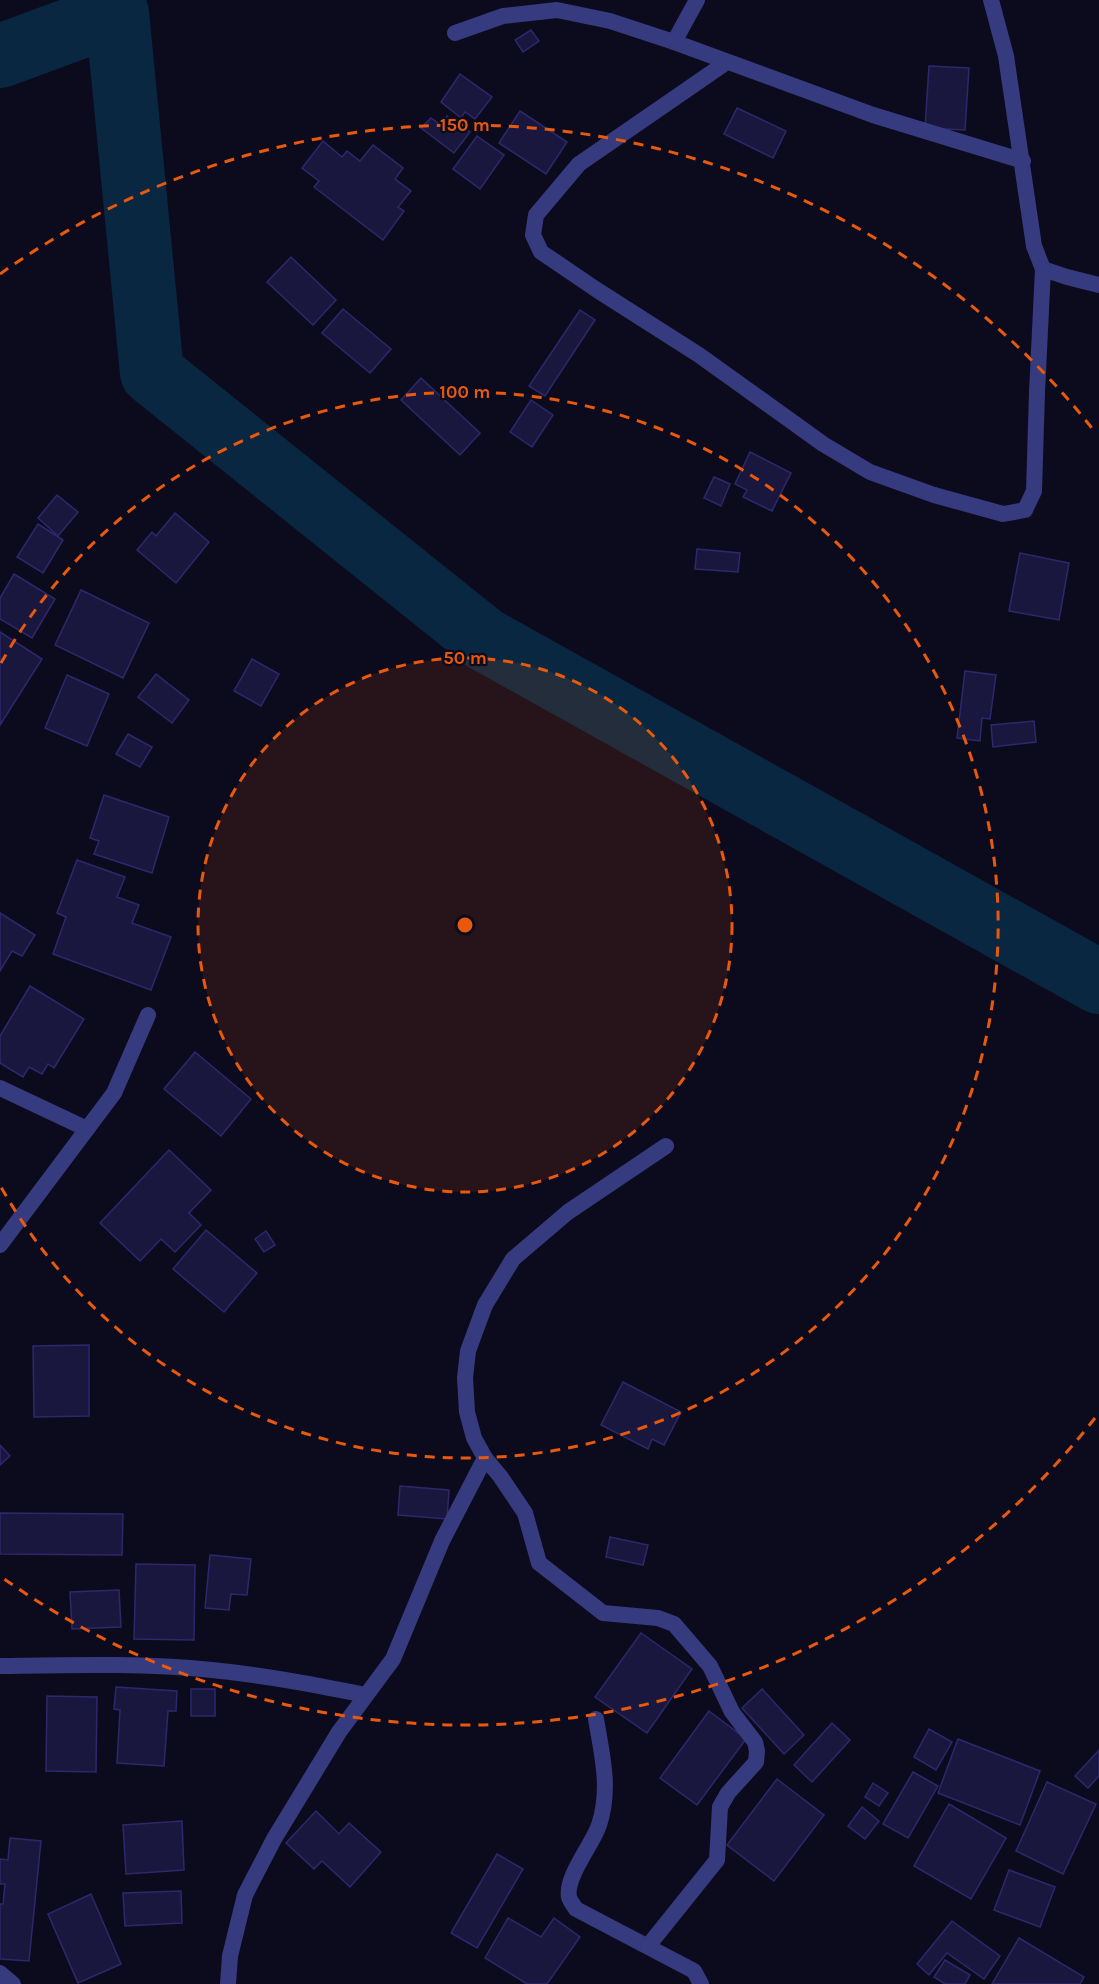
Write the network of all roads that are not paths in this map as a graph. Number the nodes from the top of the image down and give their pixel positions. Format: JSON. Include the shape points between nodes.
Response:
{"nodes":[{"id":1,"x":697,"y":0,"type":"edge"},
{"id":2,"x":991,"y":0,"type":"edge"},
{"id":3,"x":455,"y":33,"type":"dead end"},
{"id":4,"x":674,"y":42,"type":"junction"},
{"id":5,"x":727,"y":62,"type":"junction"},
{"id":6,"x":1023,"y":161,"type":"junction"},
{"id":7,"x":1043,"y":268,"type":"junction"},
{"id":8,"x":1099,"y":285,"type":"edge"},
{"id":9,"x":148,"y":1015,"type":"dead end"},
{"id":10,"x":0,"y":1088,"type":"edge"},
{"id":11,"x":87,"y":1129,"type":"junction"},
{"id":12,"x":666,"y":1146,"type":"dead end"},
{"id":13,"x":0,"y":1245,"type":"edge"},
{"id":14,"x":485,"y":1458,"type":"junction"},
{"id":15,"x":0,"y":1666,"type":"edge"},
{"id":16,"x":366,"y":1695,"type":"junction"},
{"id":17,"x":596,"y":1719,"type":"dead end"},
{"id":18,"x":648,"y":1946,"type":"junction"},
{"id":19,"x":0,"y":1972,"type":"edge"},
{"id":20,"x":14,"y":1984,"type":"edge"},
{"id":21,"x":228,"y":1984,"type":"edge"},
{"id":22,"x":701,"y":1984,"type":"edge"}],
"edges":[{"from":1,"to":4,"type":"street"},
{"from":2,"to":6,"type":"street","via":[[1006,56]]},
{"from":3,"to":4,"type":"street","via":[[502,16],[557,10],[610,21]]},
{"from":4,"to":5,"type":"street"},
{"from":5,"to":6,"type":"street","via":[[873,115]]},
{"from":5,"to":7,"type":"street","via":[[579,164],[536,215],[533,235],[542,252],[699,355],[823,444],[870,472],[934,495],[1003,514],[1025,510],[1034,491]]},
{"from":6,"to":7,"type":"street","via":[[1034,246]]},
{"from":7,"to":8,"type":"street"},
{"from":9,"to":11,"type":"street","via":[[114,1093]]},
{"from":10,"to":11,"type":"street"},
{"from":11,"to":13,"type":"street"},
{"from":12,"to":14,"type":"street","via":[[568,1212],[513,1259],[485,1305],[468,1351],[465,1378],[467,1412]]},
{"from":14,"to":16,"type":"street","via":[[442,1541],[393,1659]]},
{"from":14,"to":18,"type":"street","via":[[525,1513],[538,1563],[603,1613],[658,1618],[674,1624],[710,1666],[732,1712],[755,1742],[756,1762],[720,1807],[717,1860]]},
{"from":15,"to":16,"type":"street","via":[[136,1665],[211,1670]]},
{"from":16,"to":21,"type":"street","via":[[274,1839],[245,1895],[230,1956]]},
{"from":17,"to":18,"type":"street","via":[[606,1798],[599,1827],[570,1882],[569,1897],[576,1909]]},
{"from":18,"to":22,"type":"street","via":[[694,1971]]},
{"from":19,"to":20,"type":"street"}]}
